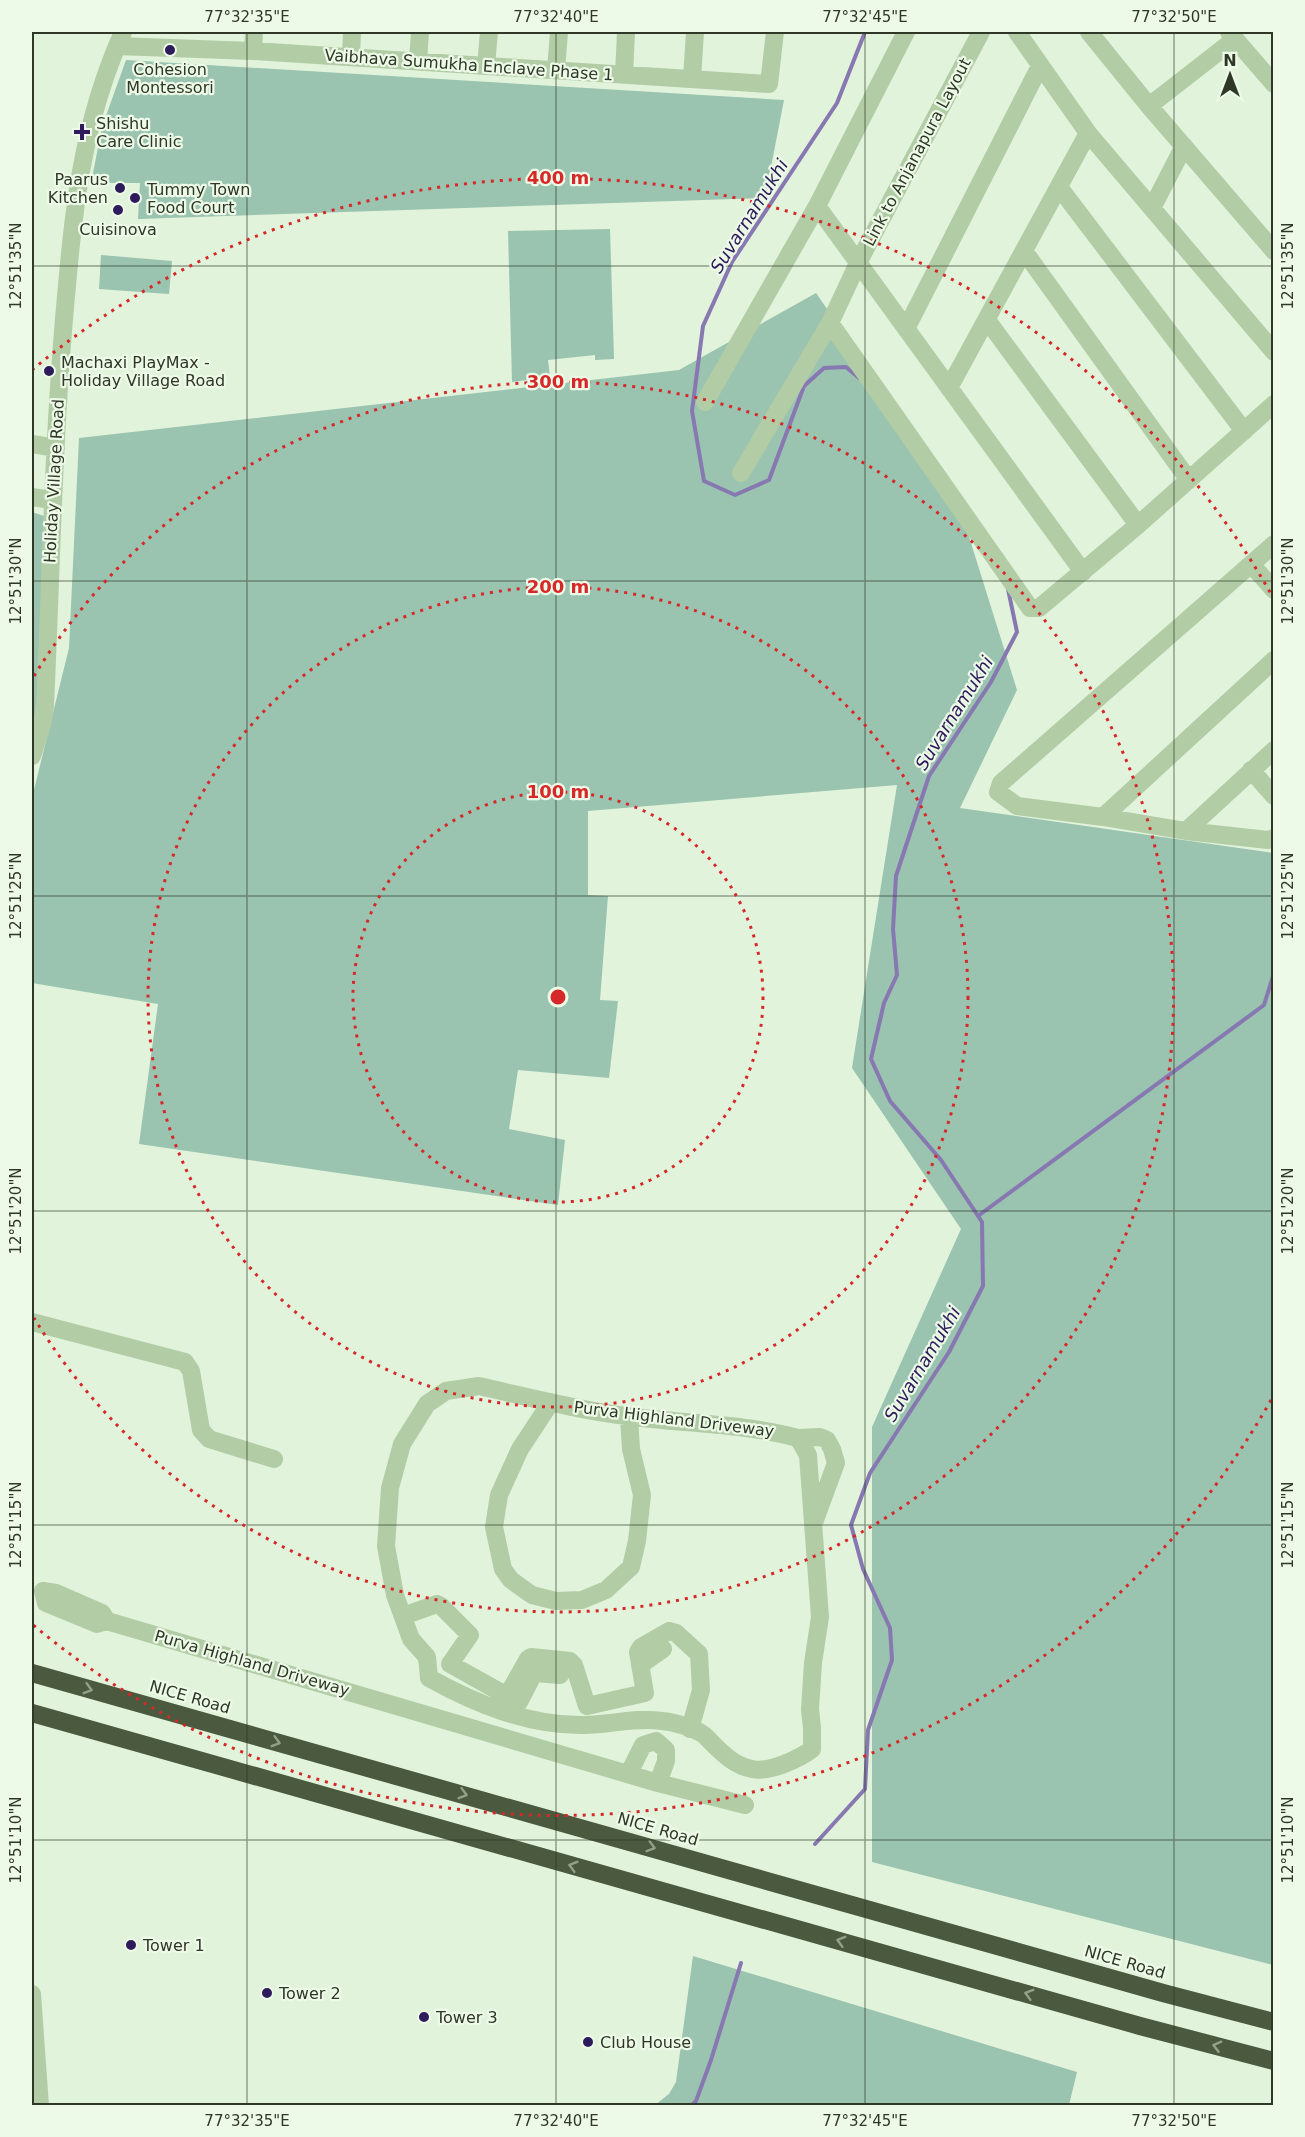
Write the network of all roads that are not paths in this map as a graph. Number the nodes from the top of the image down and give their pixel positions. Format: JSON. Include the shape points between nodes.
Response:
{"nodes":[{"id":1,"x":254,"y":32,"type":"edge"},
{"id":2,"x":352,"y":32,"type":"edge"},
{"id":3,"x":420,"y":32,"type":"edge"},
{"id":4,"x":489,"y":32,"type":"edge"},
{"id":5,"x":559,"y":32,"type":"edge"},
{"id":6,"x":626,"y":32,"type":"edge"},
{"id":7,"x":695,"y":32,"type":"edge"},
{"id":8,"x":775,"y":32,"type":"edge"},
{"id":9,"x":906,"y":32,"type":"edge"},
{"id":10,"x":981,"y":32,"type":"edge"},
{"id":11,"x":1017,"y":32,"type":"edge"},
{"id":12,"x":1089,"y":32,"type":"edge"},
{"id":13,"x":1232,"y":35,"type":"edge"},
{"id":14,"x":120,"y":39,"type":"edge"},
{"id":15,"x":253,"y":51,"type":"junction"},
{"id":16,"x":351,"y":57,"type":"junction"},
{"id":17,"x":418,"y":62,"type":"junction"},
{"id":18,"x":486,"y":66,"type":"junction"},
{"id":19,"x":1040,"y":66,"type":"junction"},
{"id":20,"x":556,"y":70,"type":"junction"},
{"id":21,"x":624,"y":75,"type":"junction"},
{"id":22,"x":692,"y":79,"type":"junction"},
{"id":23,"x":1274,"y":84,"type":"edge"},
{"id":24,"x":1149,"y":106,"type":"junction"},
{"id":25,"x":1088,"y":133,"type":"junction"},
{"id":26,"x":1184,"y":146,"type":"junction"},
{"id":27,"x":1059,"y":187,"type":"junction"},
{"id":28,"x":817,"y":206,"type":"junction"},
{"id":29,"x":1152,"y":208,"type":"junction"},
{"id":30,"x":1024,"y":251,"type":"junction"},
{"id":31,"x":1274,"y":251,"type":"edge"},
{"id":32,"x":859,"y":261,"type":"junction"},
{"id":33,"x":987,"y":320,"type":"junction"},
{"id":34,"x":830,"y":323,"type":"junction"},
{"id":35,"x":906,"y":329,"type":"junction"},
{"id":36,"x":1274,"y":352,"type":"edge"},
{"id":37,"x":949,"y":388,"type":"junction"},
{"id":38,"x":705,"y":402,"type":"dead end"},
{"id":39,"x":1274,"y":404,"type":"edge"},
{"id":40,"x":1244,"y":431,"type":"junction"},
{"id":41,"x":32,"y":444,"type":"edge"},
{"id":42,"x":56,"y":448,"type":"junction"},
{"id":43,"x":741,"y":473,"type":"dead end"},
{"id":44,"x":1188,"y":479,"type":"junction"},
{"id":45,"x":32,"y":497,"type":"edge"},
{"id":46,"x":52,"y":500,"type":"junction"},
{"id":47,"x":1138,"y":525,"type":"junction"},
{"id":48,"x":1274,"y":544,"type":"edge"},
{"id":49,"x":1251,"y":564,"type":"junction"},
{"id":50,"x":1083,"y":572,"type":"junction"},
{"id":51,"x":1274,"y":590,"type":"edge"},
{"id":52,"x":1270,"y":669,"type":"edge"},
{"id":53,"x":1274,"y":750,"type":"edge"},
{"id":54,"x":32,"y":756,"type":"edge"},
{"id":55,"x":1251,"y":770,"type":"junction"},
{"id":56,"x":1274,"y":796,"type":"edge"},
{"id":57,"x":1103,"y":817,"type":"junction"},
{"id":58,"x":1186,"y":831,"type":"junction"},
{"id":59,"x":1274,"y":838,"type":"edge"},
{"id":60,"x":32,"y":1322,"type":"edge"},
{"id":61,"x":551,"y":1402,"type":"junction"},
{"id":62,"x":629,"y":1417,"type":"junction"},
{"id":63,"x":798,"y":1438,"type":"junction"},
{"id":64,"x":274,"y":1460,"type":"dead end"},
{"id":65,"x":813,"y":1527,"type":"junction"},
{"id":66,"x":37,"y":1587,"type":"edge"},
{"id":67,"x":403,"y":1616,"type":"junction"},
{"id":68,"x":663,"y":1649,"type":"dead end"},
{"id":69,"x":640,"y":1665,"type":"junction"},
{"id":70,"x":32,"y":1673,"type":"edge"},
{"id":71,"x":560,"y":1675,"type":"dead end"},
{"id":72,"x":507,"y":1696,"type":"junction"},
{"id":73,"x":32,"y":1713,"type":"edge"},
{"id":74,"x":662,"y":1720,"type":"junction"},
{"id":75,"x":690,"y":1729,"type":"junction"},
{"id":76,"x":656,"y":1741,"type":"junction"},
{"id":77,"x":629,"y":1773,"type":"junction"},
{"id":78,"x":658,"y":1783,"type":"junction"},
{"id":79,"x":745,"y":1805,"type":"dead end"},
{"id":80,"x":32,"y":1994,"type":"edge"},
{"id":81,"x":1274,"y":2022,"type":"edge"},
{"id":82,"x":1274,"y":2061,"type":"edge"},
{"id":83,"x":40,"y":2106,"type":"edge"}],
"edges":[{"from":1,"to":15,"type":"street"},
{"from":2,"to":16,"type":"street"},
{"from":3,"to":17,"type":"street"},
{"from":4,"to":18,"type":"street"},
{"from":5,"to":20,"type":"street"},
{"from":6,"to":21,"type":"street"},
{"from":7,"to":22,"type":"street"},
{"from":8,"to":22,"type":"street","name":"Vaibhava Sumukha Enclave Phase 1","via":[[769,84]]},
{"from":9,"to":28,"type":"street"},
{"from":10,"to":32,"type":"street","name":"Link to Anjanapura Layout"},
{"from":11,"to":19,"type":"street"},
{"from":12,"to":24,"type":"street"},
{"from":13,"to":23,"type":"street"},
{"from":13,"to":24,"type":"street"},
{"from":14,"to":15,"type":"street","name":"Vaibhava Sumukha Enclave Phase 1"},
{"from":14,"to":42,"type":"street","name":"Holiday Village Road","via":[[91,120],[74,205]]},
{"from":15,"to":16,"type":"street","name":"Vaibhava Sumukha Enclave Phase 1"},
{"from":16,"to":17,"type":"street","name":"Vaibhava Sumukha Enclave Phase 1"},
{"from":17,"to":18,"type":"street","name":"Vaibhava Sumukha Enclave Phase 1"},
{"from":18,"to":20,"type":"street","name":"Vaibhava Sumukha Enclave Phase 1"},
{"from":19,"to":25,"type":"street"},
{"from":19,"to":35,"type":"street"},
{"from":20,"to":21,"type":"street","name":"Vaibhava Sumukha Enclave Phase 1"},
{"from":21,"to":22,"type":"street","name":"Vaibhava Sumukha Enclave Phase 1"},
{"from":24,"to":26,"type":"street"},
{"from":25,"to":27,"type":"street"},
{"from":25,"to":29,"type":"street"},
{"from":26,"to":29,"type":"street"},
{"from":26,"to":31,"type":"street"},
{"from":27,"to":30,"type":"street"},
{"from":27,"to":40,"type":"street"},
{"from":28,"to":32,"type":"street","name":"Link to Anjanapura Layout"},
{"from":28,"to":38,"type":"street"},
{"from":29,"to":36,"type":"street"},
{"from":30,"to":33,"type":"street"},
{"from":30,"to":44,"type":"street"},
{"from":32,"to":34,"type":"street"},
{"from":32,"to":35,"type":"street"},
{"from":33,"to":37,"type":"street"},
{"from":33,"to":47,"type":"street"},
{"from":34,"to":43,"type":"street"},
{"from":34,"to":50,"type":"street","via":[[1030,608],[1039,608]]},
{"from":35,"to":37,"type":"street"},
{"from":37,"to":50,"type":"street"},
{"from":39,"to":40,"type":"street"},
{"from":40,"to":44,"type":"street"},
{"from":41,"to":42,"type":"street"},
{"from":42,"to":46,"type":"street","name":"Holiday Village Road"},
{"from":44,"to":47,"type":"street"},
{"from":45,"to":46,"type":"street"},
{"from":46,"to":54,"type":"street","name":"Holiday Village Road","via":[[45,706]]},
{"from":47,"to":50,"type":"street"},
{"from":48,"to":49,"type":"street"},
{"from":49,"to":51,"type":"street"},
{"from":49,"to":57,"type":"street","via":[[1000,783],[998,792],[1017,806]]},
{"from":52,"to":57,"type":"street"},
{"from":53,"to":55,"type":"street"},
{"from":55,"to":56,"type":"street"},
{"from":55,"to":58,"type":"street"},
{"from":57,"to":58,"type":"street"},
{"from":58,"to":59,"type":"street"},
{"from":60,"to":64,"type":"street","via":[[185,1362],[191,1371],[204,1436]]},
{"from":61,"to":62,"type":"street","name":"Purva Highland Driveway"},
{"from":61,"to":62,"type":"street","via":[[520,1449],[499,1495],[494,1527],[503,1569],[511,1580],[532,1594],[556,1601],[582,1600],[606,1590],[631,1567],[642,1495],[631,1449]]},
{"from":61,"to":67,"type":"street","name":"Purva Highland Driveway","via":[[479,1386],[446,1391],[427,1404],[402,1444],[390,1488],[386,1546]]},
{"from":62,"to":63,"type":"street","name":"Purva Highland Driveway","via":[[768,1430]]},
{"from":63,"to":65,"type":"street","name":"Purva Highland Driveway","via":[[807,1455]]},
{"from":63,"to":65,"type":"street","via":[[827,1440],[836,1463]]},
{"from":65,"to":75,"type":"street","name":"Purva Highland Driveway","via":[[820,1617],[810,1709],[812,1749],[785,1764],[754,1770],[729,1760],[702,1733]]},
{"from":66,"to":77,"type":"street","name":"Purva Highland Driveway","via":[[102,1613],[107,1621]]},
{"from":67,"to":72,"type":"street","via":[[441,1606],[470,1635],[450,1664]]},
{"from":67,"to":74,"type":"street","name":"Purva Highland Driveway","via":[[411,1639],[427,1657],[429,1678],[452,1691],[510,1714],[560,1725]]},
{"from":68,"to":69,"type":"street"},
{"from":69,"to":72,"type":"street","via":[[645,1693],[587,1706],[570,1661],[531,1657]]},
{"from":69,"to":75,"type":"street","via":[[641,1647],[669,1630],[699,1654],[701,1690]]},
{"from":70,"to":81,"type":"highway","name":"NICE Road","one_way":true},
{"from":71,"to":72,"type":"street","via":[[534,1673],[519,1702]]},
{"from":82,"to":73,"type":"highway","one_way":true},
{"from":74,"to":75,"type":"street","name":"Purva Highland Driveway"},
{"from":74,"to":76,"type":"street"},
{"from":76,"to":77,"type":"street","via":[[643,1744]]},
{"from":76,"to":78,"type":"street","via":[[666,1750]]},
{"from":77,"to":78,"type":"street","name":"Purva Highland Driveway"},
{"from":78,"to":79,"type":"street","name":"Purva Highland Driveway"},
{"from":80,"to":83,"type":"street"}]}
